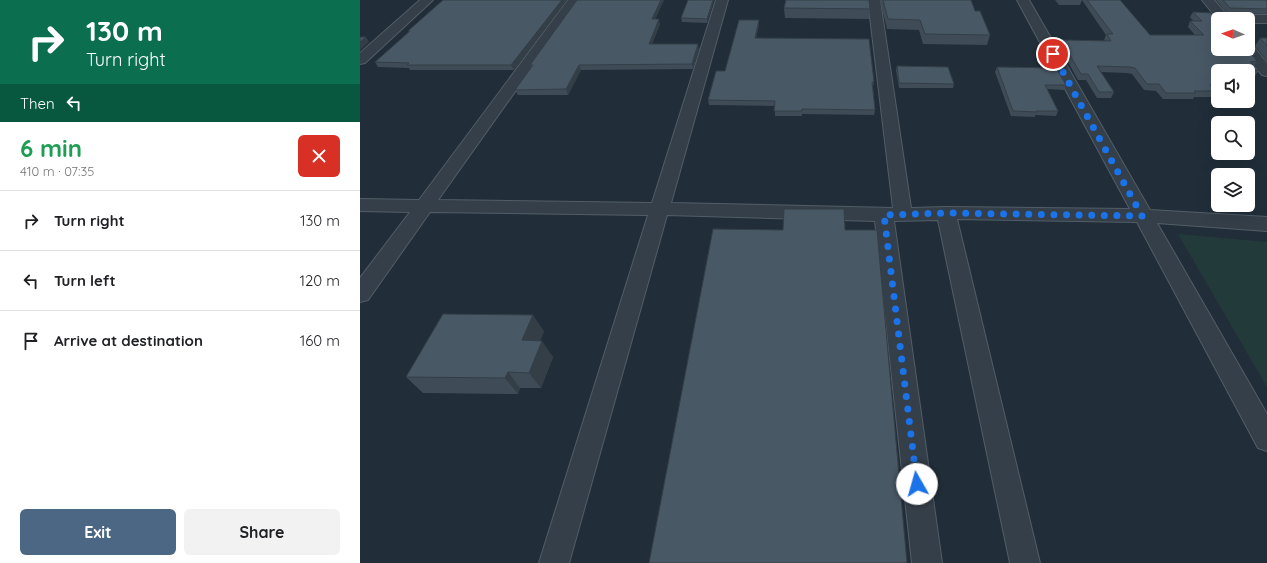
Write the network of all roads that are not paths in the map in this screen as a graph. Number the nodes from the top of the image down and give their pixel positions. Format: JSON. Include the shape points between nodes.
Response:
{"nodes":[{"id":1,"x":427,"y":0,"type":"edge"},
{"id":2,"x":574,"y":0,"type":"edge"},
{"id":3,"x":722,"y":0,"type":"edge"},
{"id":4,"x":874,"y":0,"type":"edge"},
{"id":5,"x":1023,"y":0,"type":"edge"},
{"id":6,"x":1208,"y":0,"type":"edge"},
{"id":7,"x":1218,"y":12,"type":"edge"},
{"id":8,"x":1255,"y":19,"type":"edge"},
{"id":9,"x":1267,"y":19,"type":"edge"},
{"id":10,"x":1254,"y":56,"type":"edge"},
{"id":11,"x":360,"y":60,"type":"edge"},
{"id":12,"x":1266,"y":70,"type":"edge"},
{"id":13,"x":360,"y":205,"type":"edge"},
{"id":14,"x":423,"y":206,"type":"junction"},
{"id":15,"x":660,"y":209,"type":"junction"},
{"id":16,"x":946,"y":213,"type":"junction"},
{"id":17,"x":893,"y":214,"type":"junction"},
{"id":18,"x":1142,"y":216,"type":"junction"},
{"id":19,"x":1267,"y":224,"type":"edge"},
{"id":20,"x":360,"y":294,"type":"edge"},
{"id":21,"x":1267,"y":439,"type":"edge"},
{"id":22,"x":554,"y":563,"type":"edge"},
{"id":23,"x":927,"y":563,"type":"edge"},
{"id":24,"x":1024,"y":563,"type":"edge"}],
"edges":[{"from":1,"to":11,"type":"street"},
{"from":2,"to":14,"type":"street"},
{"from":3,"to":15,"type":"street"},
{"from":4,"to":17,"type":"street"},
{"from":5,"to":18,"type":"street"},
{"from":6,"to":7,"type":"street"},
{"from":8,"to":9,"type":"street"},
{"from":10,"to":12,"type":"street"},
{"from":13,"to":14,"type":"street"},
{"from":14,"to":15,"type":"street"},
{"from":14,"to":20,"type":"street"},
{"from":15,"to":17,"type":"street"},
{"from":15,"to":22,"type":"street"},
{"from":16,"to":17,"type":"street"},
{"from":16,"to":18,"type":"street"},
{"from":16,"to":24,"type":"street"},
{"from":17,"to":23,"type":"street"},
{"from":18,"to":19,"type":"street"},
{"from":18,"to":21,"type":"street"}]}
